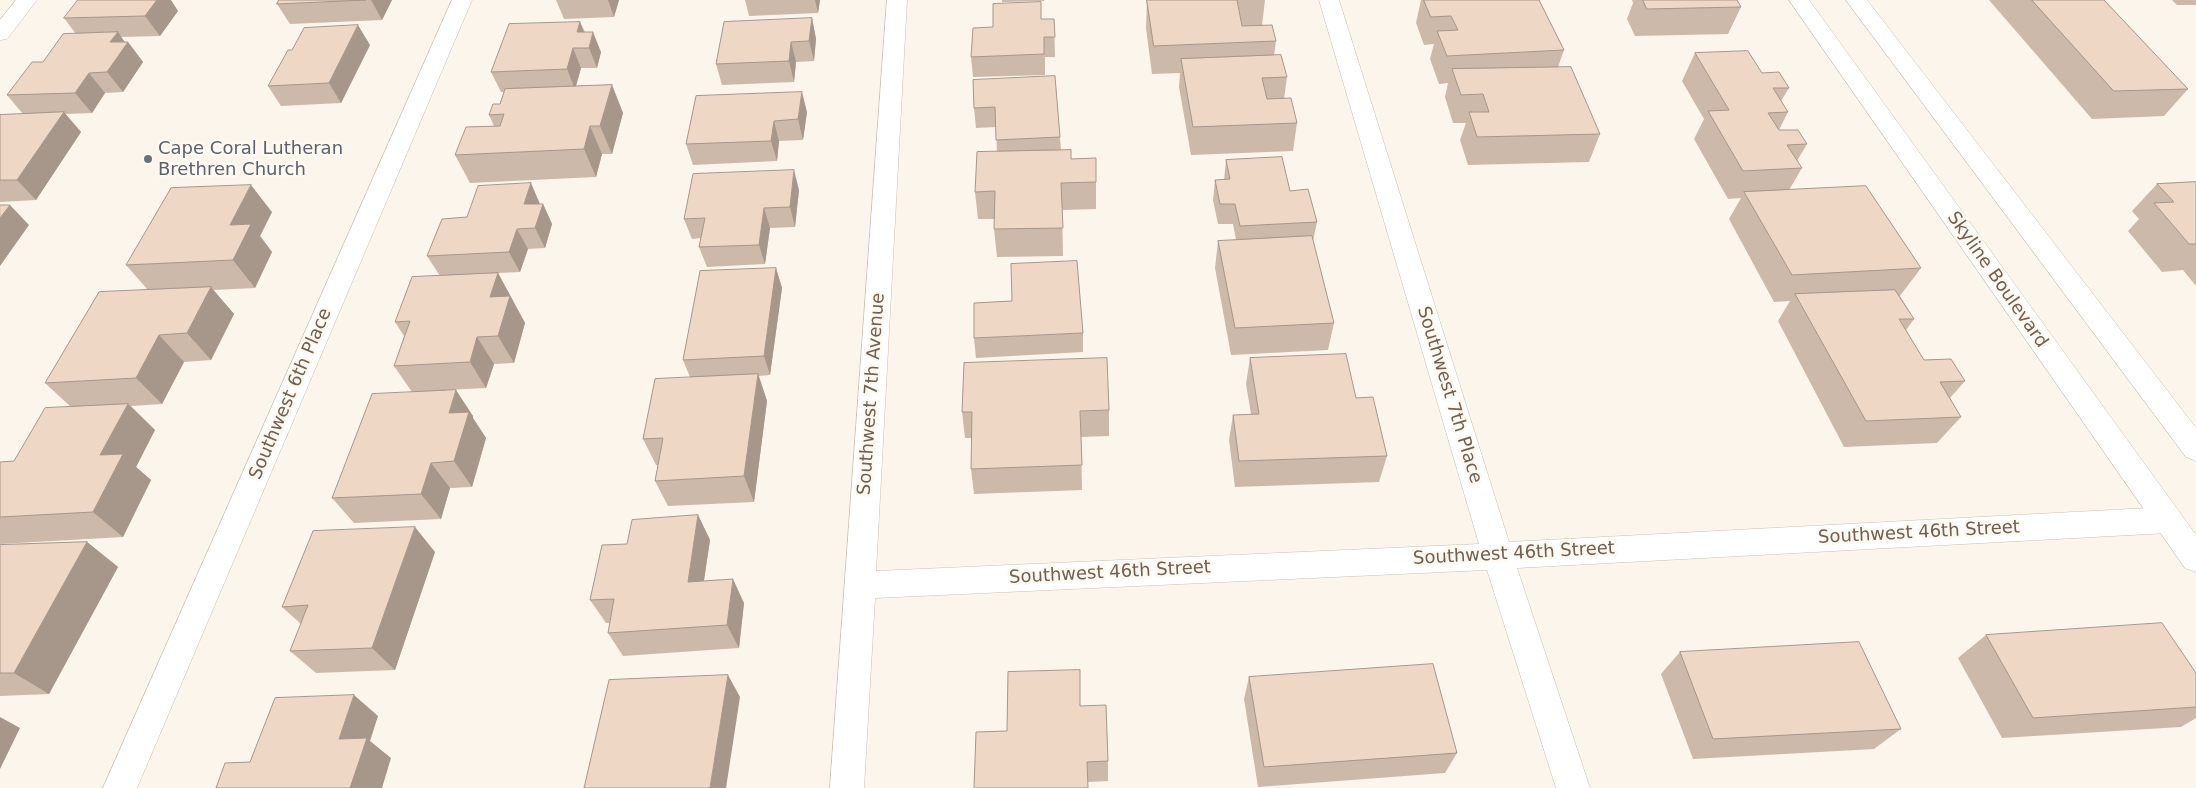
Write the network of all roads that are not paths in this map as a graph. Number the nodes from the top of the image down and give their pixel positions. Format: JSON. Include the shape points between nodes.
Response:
{"nodes":[{"id":1,"x":27,"y":0,"type":"edge"},
{"id":2,"x":462,"y":0,"type":"edge"},
{"id":3,"x":897,"y":0,"type":"edge"},
{"id":4,"x":1329,"y":0,"type":"edge"},
{"id":5,"x":1798,"y":0,"type":"edge"},
{"id":6,"x":1856,"y":0,"type":"edge"},
{"id":7,"x":0,"y":34,"type":"edge"},
{"id":8,"x":2196,"y":449,"type":"edge"},
{"id":9,"x":2182,"y":520,"type":"edge"},
{"id":10,"x":1498,"y":556,"type":"junction"},
{"id":11,"x":2196,"y":559,"type":"edge"},
{"id":12,"x":860,"y":585,"type":"junction"},
{"id":13,"x":120,"y":788,"type":"edge"},
{"id":14,"x":847,"y":788,"type":"edge"},
{"id":15,"x":1573,"y":788,"type":"edge"}],
"edges":[{"from":1,"to":7,"type":"street"},
{"from":2,"to":13,"type":"street","name":"Southwest 6th Place"},
{"from":3,"to":12,"type":"street","name":"Southwest 7th Avenue"},
{"from":4,"to":10,"type":"street","name":"Southwest 7th Place"},
{"from":5,"to":9,"type":"street","name":"Skyline Boulevard"},
{"from":6,"to":8,"type":"street"},
{"from":9,"to":10,"type":"street","name":"Southwest 46th Street"},
{"from":9,"to":11,"type":"street","name":"Skyline Boulevard"},
{"from":10,"to":12,"type":"street","name":"Southwest 46th Street"},
{"from":10,"to":15,"type":"street","name":"Southwest 7th Place"},
{"from":12,"to":14,"type":"street","name":"Southwest 7th Avenue"}]}
